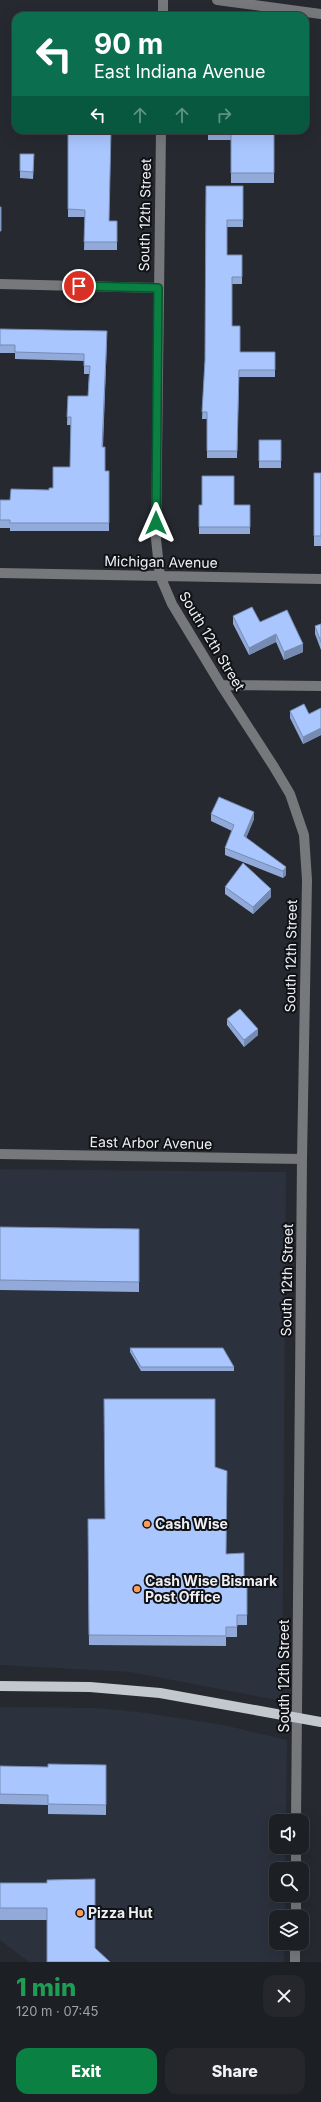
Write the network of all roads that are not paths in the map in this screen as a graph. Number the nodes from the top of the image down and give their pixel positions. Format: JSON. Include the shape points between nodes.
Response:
{"nodes":[{"id":1,"x":163,"y":0,"type":"edge"},
{"id":2,"x":217,"y":0,"type":"edge"},
{"id":3,"x":163,"y":12,"type":"edge"},
{"id":4,"x":306,"y":12,"type":"edge"},
{"id":5,"x":309,"y":12,"type":"edge"},
{"id":6,"x":321,"y":14,"type":"edge"},
{"id":7,"x":161,"y":134,"type":"edge"},
{"id":8,"x":0,"y":284,"type":"edge"},
{"id":9,"x":158,"y":288,"type":"junction"},
{"id":10,"x":0,"y":573,"type":"edge"},
{"id":11,"x":160,"y":576,"type":"junction"},
{"id":12,"x":321,"y":578,"type":"edge"},
{"id":13,"x":221,"y":685,"type":"junction"},
{"id":14,"x":321,"y":686,"type":"edge"},
{"id":15,"x":0,"y":1154,"type":"edge"},
{"id":16,"x":302,"y":1159,"type":"junction"},
{"id":17,"x":0,"y":1686,"type":"edge"},
{"id":18,"x":297,"y":1718,"type":"junction"},
{"id":19,"x":321,"y":1722,"type":"edge"},
{"id":20,"x":296,"y":1814,"type":"edge"},
{"id":21,"x":295,"y":1950,"type":"edge"},
{"id":22,"x":295,"y":1962,"type":"edge"}],
"edges":[{"from":1,"to":3,"type":"street"},
{"from":2,"to":4,"type":"street"},
{"from":5,"to":6,"type":"street"},
{"from":7,"to":9,"type":"street","name":"South 12th Street"},
{"from":8,"to":9,"type":"street"},
{"from":9,"to":11,"type":"street","name":"South 12th Street","via":[[156,539]]},
{"from":10,"to":11,"type":"street","name":"Michigan Avenue"},
{"from":11,"to":12,"type":"street","name":"Michigan Avenue"},
{"from":11,"to":13,"type":"street","name":"South 12th Street","via":[[173,606]]},
{"from":13,"to":14,"type":"street"},
{"from":13,"to":16,"type":"street","name":"South 12th Street","via":[[282,780],[297,811],[304,835],[307,880]]},
{"from":15,"to":16,"type":"street","name":"East Arbor Avenue"},
{"from":16,"to":18,"type":"street","name":"South 12th Street"},
{"from":17,"to":18,"type":"main road","via":[[83,1687],[146,1692],[213,1701]]},
{"from":18,"to":19,"type":"main road"},
{"from":18,"to":20,"type":"street","name":"South 12th Street"},
{"from":21,"to":22,"type":"street"}]}
